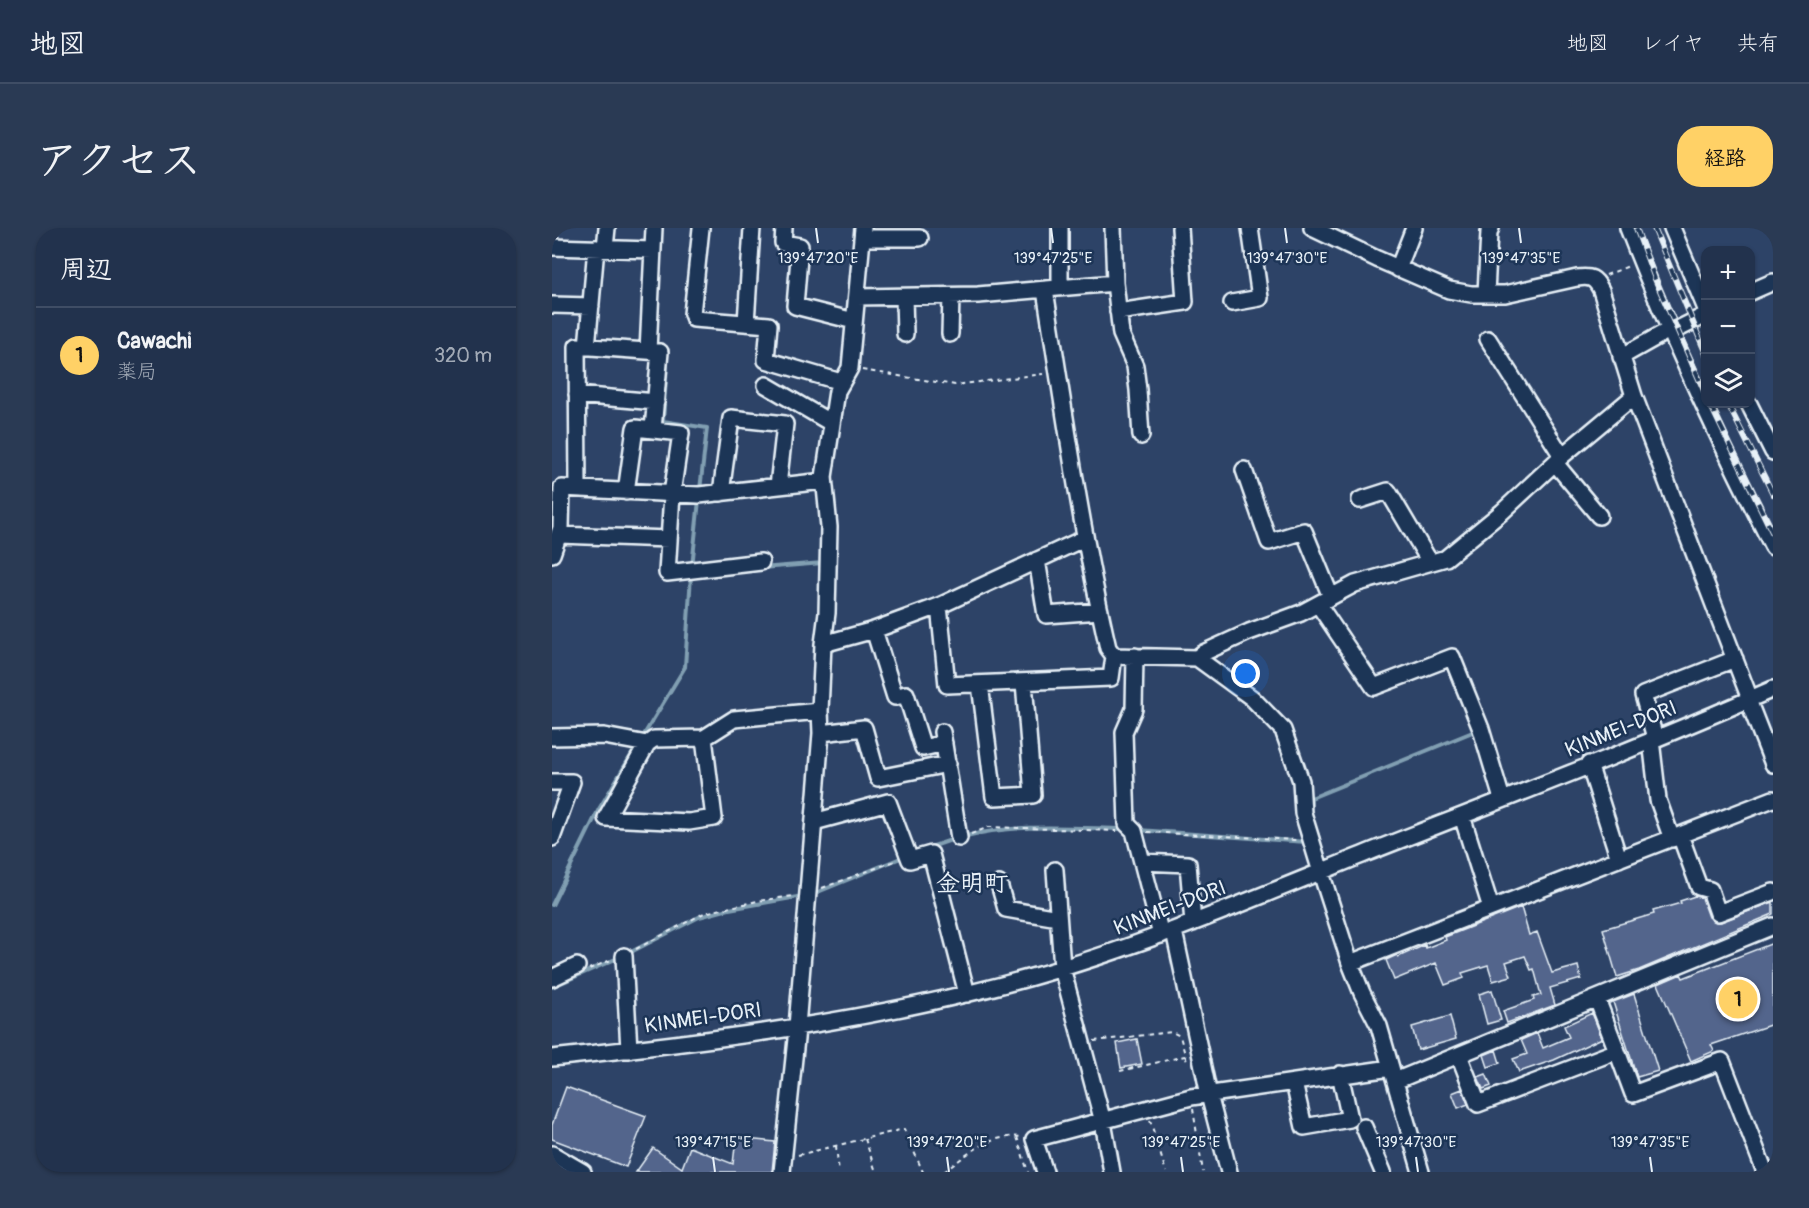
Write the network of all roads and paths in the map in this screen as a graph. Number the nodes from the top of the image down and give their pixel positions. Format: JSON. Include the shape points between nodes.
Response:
{"nodes":[{"id":1,"x":607,"y":228,"type":"edge"},
{"id":2,"x":654,"y":228,"type":"edge"},
{"id":3,"x":700,"y":228,"type":"edge"},
{"id":4,"x":752,"y":228,"type":"edge"},
{"id":5,"x":784,"y":228,"type":"edge"},
{"id":6,"x":1060,"y":228,"type":"edge"},
{"id":7,"x":1113,"y":228,"type":"edge"},
{"id":8,"x":1180,"y":228,"type":"edge"},
{"id":9,"x":1250,"y":228,"type":"edge"},
{"id":10,"x":1312,"y":228,"type":"edge"},
{"id":11,"x":1414,"y":228,"type":"edge"},
{"id":12,"x":1491,"y":228,"type":"edge"},
{"id":13,"x":1628,"y":228,"type":"edge"},
{"id":14,"x":1672,"y":228,"type":"edge"},
{"id":15,"x":863,"y":233,"type":"edge"},
{"id":16,"x":920,"y":238,"type":"dead end"},
{"id":17,"x":552,"y":247,"type":"edge"},
{"id":18,"x":600,"y":248,"type":"junction"},
{"id":19,"x":652,"y":250,"type":"junction"},
{"id":20,"x":1641,"y":261,"type":"junction"},
{"id":21,"x":1398,"y":269,"type":"junction"},
{"id":22,"x":1595,"y":279,"type":"junction"},
{"id":23,"x":1773,"y":282,"type":"edge"},
{"id":24,"x":1115,"y":283,"type":"junction"},
{"id":25,"x":1052,"y":289,"type":"junction"},
{"id":26,"x":1755,"y":290,"type":"edge"},
{"id":27,"x":1486,"y":294,"type":"junction"},
{"id":28,"x":951,"y":296,"type":"junction"},
{"id":29,"x":857,"y":297,"type":"junction"},
{"id":30,"x":904,"y":297,"type":"junction"},
{"id":31,"x":1702,"y":300,"type":"edge"},
{"id":32,"x":1232,"y":303,"type":"dead end"},
{"id":33,"x":552,"y":305,"type":"edge"},
{"id":34,"x":591,"y":306,"type":"junction"},
{"id":35,"x":1118,"y":312,"type":"junction"},
{"id":36,"x":1701,"y":317,"type":"edge"},
{"id":37,"x":854,"y":321,"type":"junction"},
{"id":38,"x":746,"y":323,"type":"junction"},
{"id":39,"x":1670,"y":332,"type":"junction"},
{"id":40,"x":904,"y":334,"type":"dead end"},
{"id":41,"x":950,"y":334,"type":"dead end"},
{"id":42,"x":1488,"y":339,"type":"dead end"},
{"id":43,"x":587,"y":347,"type":"junction"},
{"id":44,"x":648,"y":351,"type":"junction"},
{"id":45,"x":1621,"y":357,"type":"junction"},
{"id":46,"x":850,"y":368,"type":"junction"},
{"id":47,"x":1058,"y":373,"type":"junction"},
{"id":48,"x":841,"y":382,"type":"junction"},
{"id":49,"x":766,"y":385,"type":"dead end"},
{"id":50,"x":577,"y":395,"type":"junction"},
{"id":51,"x":1634,"y":396,"type":"junction"},
{"id":52,"x":656,"y":402,"type":"junction"},
{"id":53,"x":1751,"y":408,"type":"edge"},
{"id":54,"x":831,"y":423,"type":"junction"},
{"id":55,"x":653,"y":429,"type":"junction"},
{"id":56,"x":1141,"y":436,"type":"dead end"},
{"id":57,"x":1773,"y":452,"type":"edge"},
{"id":58,"x":1559,"y":460,"type":"junction"},
{"id":59,"x":1244,"y":470,"type":"dead end"},
{"id":60,"x":824,"y":481,"type":"junction"},
{"id":61,"x":778,"y":486,"type":"junction"},
{"id":62,"x":578,"y":489,"type":"junction"},
{"id":63,"x":626,"y":492,"type":"junction"},
{"id":64,"x":722,"y":493,"type":"junction"},
{"id":65,"x":672,"y":494,"type":"junction"},
{"id":66,"x":557,"y":500,"type":"edge"},
{"id":67,"x":1360,"y":500,"type":"dead end"},
{"id":68,"x":1599,"y":516,"type":"dead end"},
{"id":69,"x":559,"y":534,"type":"junction"},
{"id":70,"x":1085,"y":538,"type":"junction"},
{"id":71,"x":669,"y":540,"type":"junction"},
{"id":72,"x":1773,"y":547,"type":"edge"},
{"id":73,"x":552,"y":554,"type":"edge"},
{"id":74,"x":1037,"y":560,"type":"junction"},
{"id":75,"x":761,"y":562,"type":"dead end"},
{"id":76,"x":1430,"y":562,"type":"junction"},
{"id":77,"x":1325,"y":601,"type":"junction"},
{"id":78,"x":939,"y":606,"type":"junction"},
{"id":79,"x":1100,"y":611,"type":"junction"},
{"id":80,"x":874,"y":630,"type":"junction"},
{"id":81,"x":823,"y":644,"type":"junction"},
{"id":82,"x":1114,"y":656,"type":"junction"},
{"id":83,"x":1135,"y":656,"type":"junction"},
{"id":84,"x":1197,"y":658,"type":"junction"},
{"id":85,"x":1735,"y":659,"type":"junction"},
{"id":86,"x":1024,"y":682,"type":"junction"},
{"id":87,"x":981,"y":684,"type":"junction"},
{"id":88,"x":1773,"y":689,"type":"edge"},
{"id":89,"x":1749,"y":700,"type":"junction"},
{"id":90,"x":820,"y":711,"type":"junction"},
{"id":91,"x":821,"y":733,"type":"junction"},
{"id":92,"x":552,"y":737,"type":"edge"},
{"id":93,"x":704,"y":738,"type":"junction"},
{"id":94,"x":1653,"y":739,"type":"junction"},
{"id":95,"x":1769,"y":743,"type":"edge"},
{"id":96,"x":647,"y":744,"type":"junction"},
{"id":97,"x":948,"y":764,"type":"junction"},
{"id":98,"x":1588,"y":764,"type":"junction"},
{"id":99,"x":1773,"y":764,"type":"edge"},
{"id":100,"x":552,"y":782,"type":"edge"},
{"id":101,"x":1503,"y":799,"type":"junction"},
{"id":102,"x":1773,"y":799,"type":"edge"},
{"id":103,"x":1462,"y":816,"type":"junction"},
{"id":104,"x":814,"y":822,"type":"junction"},
{"id":105,"x":1676,"y":837,"type":"junction"},
{"id":106,"x":552,"y":838,"type":"edge"},
{"id":107,"x":959,"y":838,"type":"dead end"},
{"id":108,"x":1619,"y":858,"type":"junction"},
{"id":109,"x":1142,"y":862,"type":"junction"},
{"id":110,"x":1054,"y":870,"type":"dead end"},
{"id":111,"x":1322,"y":871,"type":"junction"},
{"id":112,"x":999,"y":884,"type":"dead end"},
{"id":113,"x":1773,"y":892,"type":"edge"},
{"id":114,"x":1491,"y":908,"type":"junction"},
{"id":115,"x":1058,"y":918,"type":"junction"},
{"id":116,"x":1193,"y":923,"type":"junction"},
{"id":117,"x":1773,"y":926,"type":"edge"},
{"id":118,"x":1167,"y":933,"type":"junction"},
{"id":119,"x":624,"y":956,"type":"dead end"},
{"id":120,"x":1350,"y":963,"type":"junction"},
{"id":121,"x":577,"y":966,"type":"dead end"},
{"id":122,"x":1062,"y":968,"type":"junction"},
{"id":123,"x":552,"y":978,"type":"edge"},
{"id":124,"x":967,"y":994,"type":"junction"},
{"id":125,"x":1597,"y":999,"type":"junction"},
{"id":126,"x":796,"y":1027,"type":"junction"},
{"id":127,"x":1091,"y":1042,"type":"dead end"},
{"id":128,"x":629,"y":1050,"type":"junction"},
{"id":129,"x":1617,"y":1051,"type":"junction"},
{"id":130,"x":1459,"y":1055,"type":"junction"},
{"id":131,"x":1185,"y":1056,"type":"junction"},
{"id":132,"x":552,"y":1058,"type":"edge"},
{"id":133,"x":1188,"y":1066,"type":"dead end"},
{"id":134,"x":1120,"y":1071,"type":"dead end"},
{"id":135,"x":1340,"y":1074,"type":"junction"},
{"id":136,"x":1393,"y":1075,"type":"junction"},
{"id":137,"x":1294,"y":1083,"type":"junction"},
{"id":138,"x":1209,"y":1095,"type":"junction"},
{"id":139,"x":1191,"y":1097,"type":"junction"},
{"id":140,"x":1147,"y":1109,"type":"junction"},
{"id":141,"x":1103,"y":1122,"type":"junction"},
{"id":142,"x":1364,"y":1128,"type":"dead end"},
{"id":143,"x":1017,"y":1137,"type":"junction"},
{"id":144,"x":865,"y":1139,"type":"junction"},
{"id":145,"x":1034,"y":1139,"type":"junction"},
{"id":146,"x":836,"y":1146,"type":"junction"},
{"id":147,"x":552,"y":1154,"type":"edge"},
{"id":148,"x":783,"y":1165,"type":"edge"},
{"id":149,"x":583,"y":1172,"type":"edge"},
{"id":150,"x":839,"y":1172,"type":"edge"},
{"id":151,"x":876,"y":1172,"type":"edge"},
{"id":152,"x":923,"y":1172,"type":"edge"},
{"id":153,"x":944,"y":1172,"type":"edge"},
{"id":154,"x":1028,"y":1172,"type":"edge"},
{"id":155,"x":1045,"y":1172,"type":"edge"},
{"id":156,"x":1112,"y":1172,"type":"edge"},
{"id":157,"x":1166,"y":1172,"type":"edge"},
{"id":158,"x":1203,"y":1172,"type":"edge"},
{"id":159,"x":1229,"y":1172,"type":"edge"},
{"id":160,"x":1383,"y":1172,"type":"edge"},
{"id":161,"x":1421,"y":1172,"type":"edge"},
{"id":162,"x":1765,"y":1172,"type":"edge"}],
"edges":[{"from":1,"to":18,"type":"street"},
{"from":2,"to":19,"type":"street"},
{"from":3,"to":38,"type":"street","via":[[694,319]]},
{"from":4,"to":38,"type":"street"},
{"from":5,"to":37,"type":"street","via":[[783,243],[800,246],[795,306]]},
{"from":6,"to":25,"type":"street"},
{"from":7,"to":24,"type":"street"},
{"from":8,"to":35,"type":"street","via":[[1185,302]]},
{"from":9,"to":32,"type":"street","via":[[1260,298]]},
{"from":10,"to":21,"type":"street"},
{"from":11,"to":21,"type":"street"},
{"from":12,"to":27,"type":"street"},
{"from":13,"to":20,"type":"street"},
{"from":14,"to":31,"type":"street"},
{"from":15,"to":16,"type":"street"},
{"from":15,"to":29,"type":"street"},
{"from":17,"to":18,"type":"street"},
{"from":18,"to":19,"type":"street"},
{"from":18,"to":34,"type":"street"},
{"from":19,"to":44,"type":"street"},
{"from":20,"to":22,"type":"path"},
{"from":20,"to":39,"type":"street"},
{"from":21,"to":27,"type":"street","via":[[1449,290]]},
{"from":22,"to":27,"type":"street","via":[[1588,276],[1520,292]]},
{"from":22,"to":45,"type":"street"},
{"from":23,"to":26,"type":"street"},
{"from":24,"to":25,"type":"street"},
{"from":24,"to":35,"type":"street"},
{"from":25,"to":28,"type":"street"},
{"from":25,"to":47,"type":"street"},
{"from":28,"to":30,"type":"street"},
{"from":28,"to":41,"type":"street"},
{"from":29,"to":30,"type":"street"},
{"from":29,"to":37,"type":"street"},
{"from":30,"to":40,"type":"street"},
{"from":33,"to":34,"type":"street"},
{"from":34,"to":43,"type":"street"},
{"from":35,"to":56,"type":"street","via":[[1121,334],[1135,366]]},
{"from":36,"to":39,"type":"street"},
{"from":37,"to":46,"type":"street"},
{"from":38,"to":48,"type":"street","via":[[770,325],[766,360]]},
{"from":39,"to":45,"type":"street"},
{"from":39,"to":72,"type":"street"},
{"from":42,"to":58,"type":"street"},
{"from":43,"to":44,"type":"street"},
{"from":43,"to":50,"type":"street","via":[[577,346]]},
{"from":44,"to":52,"type":"street","via":[[660,352]]},
{"from":45,"to":51,"type":"street"},
{"from":46,"to":47,"type":"path","via":[[955,385]]},
{"from":46,"to":48,"type":"street"},
{"from":47,"to":70,"type":"street"},
{"from":48,"to":54,"type":"street"},
{"from":49,"to":54,"type":"street"},
{"from":50,"to":52,"type":"street"},
{"from":50,"to":62,"type":"street"},
{"from":51,"to":58,"type":"street"},
{"from":51,"to":85,"type":"street"},
{"from":52,"to":55,"type":"street"},
{"from":53,"to":57,"type":"street"},
{"from":54,"to":60,"type":"street"},
{"from":55,"to":63,"type":"street","via":[[635,428]]},
{"from":55,"to":65,"type":"street","via":[[681,433]]},
{"from":58,"to":68,"type":"street"},
{"from":58,"to":76,"type":"street","via":[[1446,558]]},
{"from":59,"to":77,"type":"street","via":[[1269,543],[1304,531]]},
{"from":60,"to":61,"type":"street"},
{"from":60,"to":81,"type":"street","via":[[829,527]]},
{"from":61,"to":64,"type":"street"},
{"from":61,"to":64,"type":"street","via":[[785,424],[731,418]]},
{"from":62,"to":63,"type":"street"},
{"from":62,"to":66,"type":"street","via":[[562,488]]},
{"from":63,"to":65,"type":"street"},
{"from":64,"to":65,"type":"street"},
{"from":65,"to":71,"type":"street"},
{"from":66,"to":69,"type":"street"},
{"from":67,"to":76,"type":"street","via":[[1388,491]]},
{"from":69,"to":71,"type":"street"},
{"from":69,"to":73,"type":"street"},
{"from":70,"to":74,"type":"street"},
{"from":70,"to":79,"type":"street"},
{"from":71,"to":75,"type":"street","via":[[667,573]]},
{"from":74,"to":78,"type":"street"},
{"from":74,"to":79,"type":"street","via":[[1046,615]]},
{"from":76,"to":77,"type":"street","via":[[1355,584]]},
{"from":77,"to":84,"type":"street"},
{"from":77,"to":101,"type":"street","via":[[1374,687],[1452,657]]},
{"from":78,"to":80,"type":"street"},
{"from":78,"to":87,"type":"street","via":[[947,686]]},
{"from":79,"to":82,"type":"street","via":[[1108,648]]},
{"from":80,"to":81,"type":"street"},
{"from":80,"to":97,"type":"street","via":[[895,697],[906,694],[923,748],[943,738]]},
{"from":81,"to":90,"type":"street"},
{"from":82,"to":83,"type":"street"},
{"from":82,"to":86,"type":"street","via":[[1111,678]]},
{"from":83,"to":84,"type":"street"},
{"from":83,"to":109,"type":"street","via":[[1134,709],[1124,732],[1127,824],[1134,831]]},
{"from":84,"to":111,"type":"street","via":[[1252,698],[1283,730],[1301,781],[1303,813]]},
{"from":85,"to":89,"type":"street"},
{"from":85,"to":94,"type":"street","via":[[1643,695]]},
{"from":86,"to":87,"type":"street"},
{"from":86,"to":87,"type":"street","via":[[1033,795],[994,797]]},
{"from":88,"to":89,"type":"street","name":"KINMEI-DORI"},
{"from":89,"to":94,"type":"street","name":"KINMEI-DORI"},
{"from":89,"to":95,"type":"street"},
{"from":90,"to":91,"type":"street"},
{"from":90,"to":93,"type":"street","via":[[734,719]]},
{"from":91,"to":97,"type":"street","via":[[864,728],[878,778]]},
{"from":91,"to":104,"type":"street"},
{"from":92,"to":96,"type":"street","via":[[604,736]]},
{"from":93,"to":96,"type":"street","via":[[654,739]]},
{"from":93,"to":96,"type":"street","via":[[714,818],[689,822],[606,818]]},
{"from":94,"to":98,"type":"street","name":"KINMEI-DORI"},
{"from":94,"to":105,"type":"street","via":[[1658,800]]},
{"from":95,"to":99,"type":"street"},
{"from":97,"to":107,"type":"street"},
{"from":98,"to":101,"type":"street","name":"KINMEI-DORI"},
{"from":98,"to":108,"type":"street"},
{"from":100,"to":106,"type":"street","via":[[572,782]]},
{"from":101,"to":103,"type":"street","name":"KINMEI-DORI"},
{"from":102,"to":105,"type":"street"},
{"from":103,"to":111,"type":"street","name":"KINMEI-DORI"},
{"from":103,"to":114,"type":"street"},
{"from":104,"to":124,"type":"street","via":[[888,802],[910,860],[931,854]]},
{"from":104,"to":126,"type":"street"},
{"from":105,"to":108,"type":"street"},
{"from":105,"to":113,"type":"street","via":[[1698,887],[1710,890],[1718,913]]},
{"from":108,"to":114,"type":"street"},
{"from":109,"to":116,"type":"street","via":[[1188,864]]},
{"from":109,"to":118,"type":"street"},
{"from":110,"to":115,"type":"street"},
{"from":111,"to":116,"type":"street","name":"KINMEI-DORI"},
{"from":111,"to":120,"type":"street"},
{"from":112,"to":115,"type":"street","via":[[1006,909]]},
{"from":114,"to":120,"type":"street"},
{"from":115,"to":122,"type":"street"},
{"from":116,"to":118,"type":"street","name":"KINMEI-DORI"},
{"from":117,"to":125,"type":"street"},
{"from":118,"to":122,"type":"street","name":"KINMEI-DORI"},
{"from":118,"to":138,"type":"street"},
{"from":119,"to":128,"type":"street"},
{"from":120,"to":136,"type":"street","via":[[1379,1026]]},
{"from":121,"to":123,"type":"street"},
{"from":122,"to":124,"type":"street","name":"KINMEI-DORI"},
{"from":122,"to":141,"type":"street"},
{"from":124,"to":126,"type":"street","name":"KINMEI-DORI"},
{"from":125,"to":129,"type":"street"},
{"from":125,"to":130,"type":"street"},
{"from":126,"to":128,"type":"street","name":"KINMEI-DORI"},
{"from":126,"to":148,"type":"street"},
{"from":127,"to":131,"type":"path","via":[[1172,1032],[1180,1036]]},
{"from":128,"to":132,"type":"street","name":"KINMEI-DORI"},
{"from":129,"to":130,"type":"street","via":[[1478,1104]]},
{"from":129,"to":162,"type":"street","via":[[1633,1094],[1722,1061]]},
{"from":130,"to":136,"type":"street"},
{"from":131,"to":133,"type":"path"},
{"from":131,"to":134,"type":"path"},
{"from":135,"to":136,"type":"street"},
{"from":135,"to":137,"type":"street"},
{"from":135,"to":137,"type":"street","via":[[1350,1119],[1304,1127]]},
{"from":136,"to":161,"type":"street"},
{"from":137,"to":138,"type":"street"},
{"from":138,"to":139,"type":"street"},
{"from":138,"to":159,"type":"street"},
{"from":139,"to":140,"type":"street"},
{"from":139,"to":158,"type":"path"},
{"from":140,"to":141,"type":"street"},
{"from":140,"to":157,"type":"path"},
{"from":141,"to":145,"type":"street"},
{"from":141,"to":156,"type":"street"},
{"from":142,"to":160,"type":"street"},
{"from":143,"to":145,"type":"path"},
{"from":143,"to":153,"type":"path","via":[[981,1145]]},
{"from":143,"to":154,"type":"path"},
{"from":144,"to":146,"type":"path"},
{"from":144,"to":151,"type":"path"},
{"from":144,"to":152,"type":"path","via":[[904,1129]]},
{"from":145,"to":155,"type":"street"},
{"from":146,"to":148,"type":"path"},
{"from":146,"to":150,"type":"path"},
{"from":147,"to":149,"type":"street"}]}
